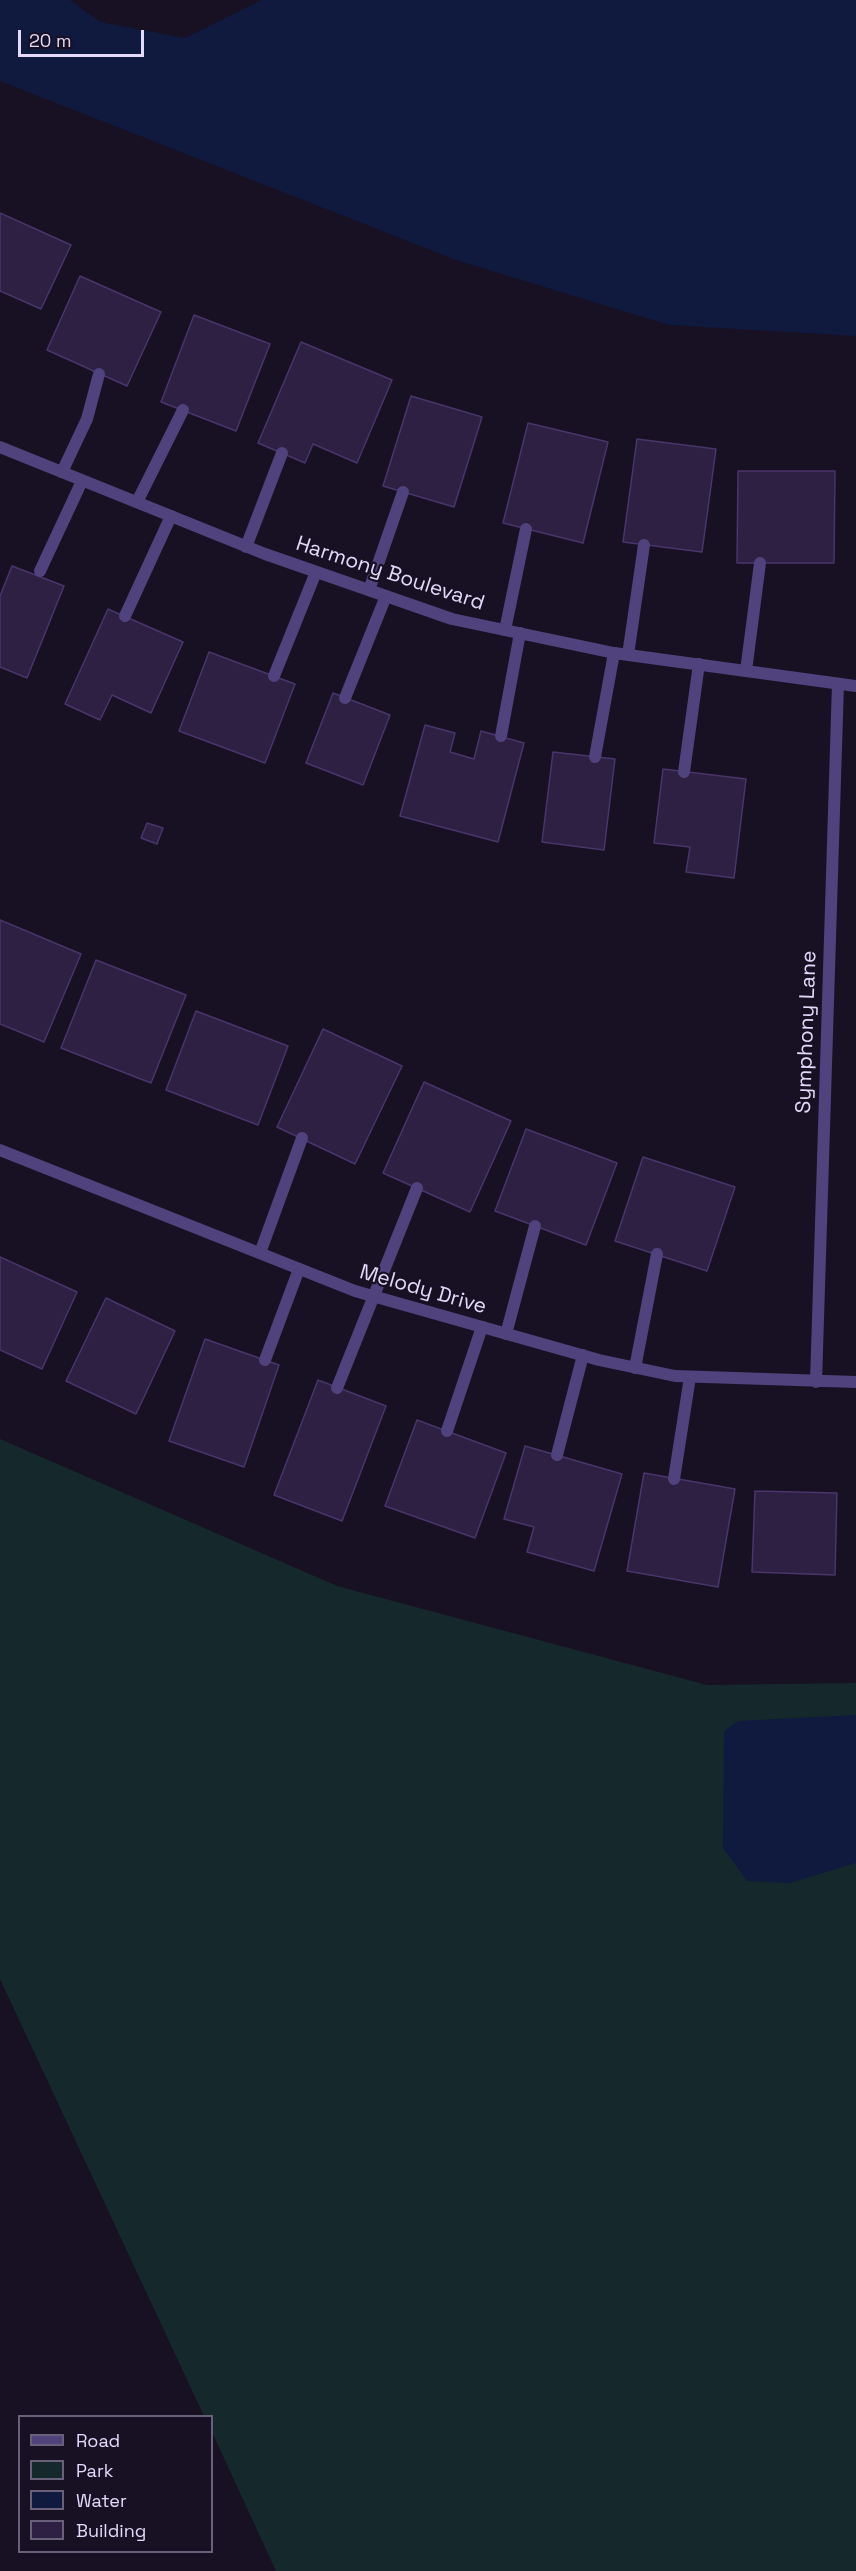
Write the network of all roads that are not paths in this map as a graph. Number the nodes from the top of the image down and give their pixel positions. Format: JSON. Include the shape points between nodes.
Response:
{"nodes":[{"id":1,"x":99,"y":374,"type":"dead end"},
{"id":2,"x":183,"y":410,"type":"dead end"},
{"id":3,"x":0,"y":447,"type":"edge"},
{"id":4,"x":282,"y":453,"type":"dead end"},
{"id":5,"x":62,"y":472,"type":"junction"},
{"id":6,"x":82,"y":481,"type":"junction"},
{"id":7,"x":403,"y":492,"type":"dead end"},
{"id":8,"x":137,"y":502,"type":"junction"},
{"id":9,"x":171,"y":516,"type":"junction"},
{"id":10,"x":526,"y":529,"type":"dead end"},
{"id":11,"x":644,"y":545,"type":"dead end"},
{"id":12,"x":246,"y":547,"type":"junction"},
{"id":13,"x":760,"y":563,"type":"dead end"},
{"id":14,"x":40,"y":571,"type":"dead end"},
{"id":15,"x":316,"y":572,"type":"junction"},
{"id":16,"x":369,"y":590,"type":"junction"},
{"id":17,"x":386,"y":596,"type":"junction"},
{"id":18,"x":125,"y":616,"type":"dead end"},
{"id":19,"x":505,"y":630,"type":"junction"},
{"id":20,"x":520,"y":633,"type":"junction"},
{"id":21,"x":614,"y":653,"type":"junction"},
{"id":22,"x":628,"y":655,"type":"junction"},
{"id":23,"x":699,"y":664,"type":"junction"},
{"id":24,"x":747,"y":671,"type":"junction"},
{"id":25,"x":274,"y":676,"type":"dead end"},
{"id":26,"x":838,"y":684,"type":"junction"},
{"id":27,"x":856,"y":686,"type":"edge"},
{"id":28,"x":345,"y":698,"type":"dead end"},
{"id":29,"x":501,"y":736,"type":"dead end"},
{"id":30,"x":595,"y":757,"type":"dead end"},
{"id":31,"x":684,"y":772,"type":"dead end"},
{"id":32,"x":302,"y":1138,"type":"dead end"},
{"id":33,"x":0,"y":1150,"type":"edge"},
{"id":34,"x":417,"y":1188,"type":"dead end"},
{"id":35,"x":536,"y":1226,"type":"dead end"},
{"id":36,"x":260,"y":1253,"type":"junction"},
{"id":37,"x":657,"y":1254,"type":"dead end"},
{"id":38,"x":299,"y":1269,"type":"junction"},
{"id":39,"x":374,"y":1297,"type":"junction"},
{"id":40,"x":482,"y":1327,"type":"junction"},
{"id":41,"x":506,"y":1334,"type":"junction"},
{"id":42,"x":583,"y":1355,"type":"junction"},
{"id":43,"x":264,"y":1360,"type":"dead end"},
{"id":44,"x":635,"y":1368,"type":"junction"},
{"id":45,"x":690,"y":1377,"type":"junction"},
{"id":46,"x":816,"y":1382,"type":"junction"},
{"id":47,"x":856,"y":1382,"type":"edge"},
{"id":48,"x":337,"y":1388,"type":"dead end"},
{"id":49,"x":447,"y":1431,"type":"dead end"},
{"id":50,"x":557,"y":1455,"type":"dead end"},
{"id":51,"x":674,"y":1479,"type":"dead end"}],
"edges":[{"from":1,"to":5,"type":"street","via":[[87,419]]},
{"from":2,"to":8,"type":"street"},
{"from":3,"to":5,"type":"street","name":"Harmony Boulevard"},
{"from":4,"to":12,"type":"street"},
{"from":5,"to":6,"type":"street","name":"Harmony Boulevard"},
{"from":6,"to":8,"type":"street","name":"Harmony Boulevard"},
{"from":6,"to":14,"type":"street"},
{"from":7,"to":16,"type":"street"},
{"from":8,"to":9,"type":"street","name":"Harmony Boulevard"},
{"from":9,"to":12,"type":"street","name":"Harmony Boulevard"},
{"from":9,"to":18,"type":"street"},
{"from":10,"to":19,"type":"street"},
{"from":11,"to":22,"type":"street"},
{"from":12,"to":15,"type":"street","name":"Harmony Boulevard"},
{"from":13,"to":24,"type":"street"},
{"from":15,"to":16,"type":"street","name":"Harmony Boulevard"},
{"from":15,"to":25,"type":"street"},
{"from":16,"to":17,"type":"street","name":"Harmony Boulevard"},
{"from":17,"to":19,"type":"street","name":"Harmony Boulevard","via":[[452,619]]},
{"from":17,"to":28,"type":"street"},
{"from":19,"to":20,"type":"street","name":"Harmony Boulevard"},
{"from":20,"to":21,"type":"street","name":"Harmony Boulevard"},
{"from":20,"to":29,"type":"street"},
{"from":21,"to":22,"type":"street","name":"Harmony Boulevard"},
{"from":21,"to":30,"type":"street"},
{"from":22,"to":23,"type":"street","name":"Harmony Boulevard"},
{"from":23,"to":24,"type":"street","name":"Harmony Boulevard"},
{"from":23,"to":31,"type":"street"},
{"from":24,"to":26,"type":"street","name":"Harmony Boulevard"},
{"from":26,"to":27,"type":"street","name":"Harmony Boulevard"},
{"from":26,"to":46,"type":"street","name":"Symphony Lane"},
{"from":32,"to":36,"type":"street"},
{"from":33,"to":36,"type":"street","name":"Melody Drive"},
{"from":34,"to":39,"type":"street"},
{"from":35,"to":41,"type":"street"},
{"from":36,"to":38,"type":"street","name":"Melody Drive"},
{"from":37,"to":44,"type":"street"},
{"from":38,"to":39,"type":"street","name":"Melody Drive"},
{"from":38,"to":43,"type":"street"},
{"from":39,"to":40,"type":"street","name":"Melody Drive"},
{"from":39,"to":48,"type":"street"},
{"from":40,"to":41,"type":"street","name":"Melody Drive"},
{"from":40,"to":49,"type":"street"},
{"from":41,"to":42,"type":"street","name":"Melody Drive"},
{"from":42,"to":44,"type":"street","name":"Melody Drive"},
{"from":42,"to":50,"type":"street"},
{"from":44,"to":45,"type":"street","name":"Melody Drive"},
{"from":45,"to":46,"type":"street","name":"Melody Drive"},
{"from":45,"to":51,"type":"street"},
{"from":46,"to":47,"type":"street","name":"Melody Drive"}]}
